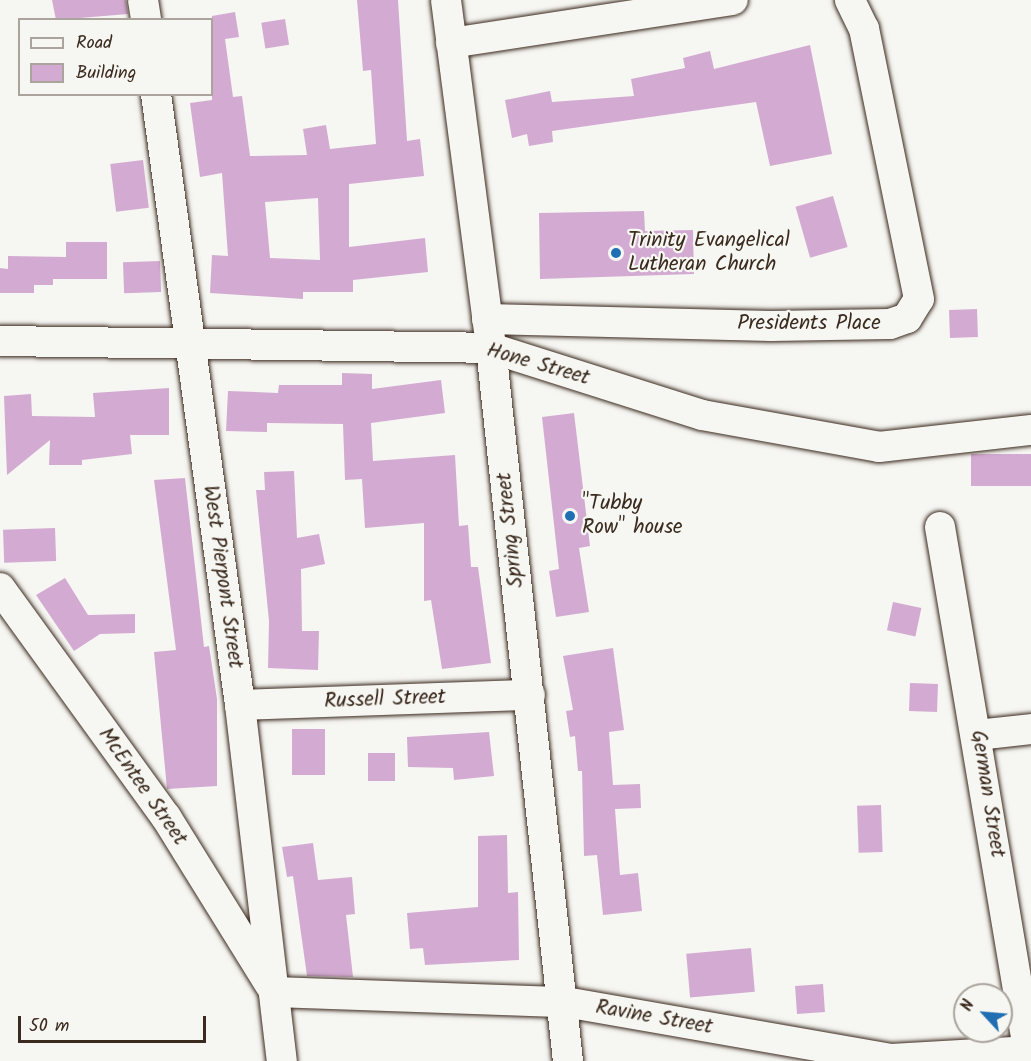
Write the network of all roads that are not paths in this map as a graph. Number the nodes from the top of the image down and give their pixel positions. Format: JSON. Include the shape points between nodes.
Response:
{"nodes":[{"id":1,"x":143,"y":0,"type":"edge"},
{"id":2,"x":446,"y":0,"type":"edge"},
{"id":3,"x":733,"y":0,"type":"edge"},
{"id":4,"x":850,"y":0,"type":"edge"},
{"id":5,"x":146,"y":18,"type":"edge"},
{"id":6,"x":452,"y":43,"type":"junction"},
{"id":7,"x":156,"y":96,"type":"edge"},
{"id":8,"x":487,"y":319,"type":"junction"},
{"id":9,"x":0,"y":341,"type":"edge"},
{"id":10,"x":189,"y":341,"type":"junction"},
{"id":11,"x":491,"y":348,"type":"junction"},
{"id":12,"x":1031,"y":430,"type":"edge"},
{"id":13,"x":940,"y":527,"type":"dead end"},
{"id":14,"x":0,"y":588,"type":"edge"},
{"id":15,"x":530,"y":694,"type":"junction"},
{"id":16,"x":240,"y":705,"type":"junction"},
{"id":17,"x":1031,"y":729,"type":"edge"},
{"id":18,"x":977,"y":735,"type":"junction"},
{"id":19,"x":275,"y":992,"type":"junction"},
{"id":20,"x":565,"y":1002,"type":"junction"},
{"id":21,"x":775,"y":1050,"type":"edge"},
{"id":22,"x":1030,"y":1055,"type":"edge"},
{"id":23,"x":282,"y":1061,"type":"edge"},
{"id":24,"x":568,"y":1061,"type":"edge"}],
"edges":[{"from":1,"to":5,"type":"street"},
{"from":2,"to":6,"type":"street","name":"Spring Street"},
{"from":3,"to":6,"type":"street"},
{"from":4,"to":8,"type":"street","name":"Presidents Place","via":[[864,29],[919,299],[907,318],[890,324],[771,326]]},
{"from":6,"to":8,"type":"street","name":"Spring Street"},
{"from":7,"to":10,"type":"street","name":"West Pierpont Street"},
{"from":8,"to":11,"type":"street","name":"Spring Street"},
{"from":9,"to":10,"type":"street","name":"Hone Street"},
{"from":10,"to":11,"type":"street","name":"Hone Street"},
{"from":10,"to":16,"type":"street","name":"West Pierpont Street"},
{"from":11,"to":12,"type":"street","name":"Hone Street","via":[[702,415],[879,447]]},
{"from":11,"to":15,"type":"street","name":"Spring Street"},
{"from":13,"to":18,"type":"street","name":"German Street"},
{"from":14,"to":19,"type":"street","name":"McEntee Street","via":[[166,817]]},
{"from":15,"to":16,"type":"street","name":"Russell Street"},
{"from":15,"to":20,"type":"street","name":"Spring Street"},
{"from":16,"to":19,"type":"street","name":"West Pierpont Street"},
{"from":17,"to":18,"type":"street"},
{"from":18,"to":22,"type":"street","name":"German Street"},
{"from":19,"to":20,"type":"street","name":"Ravine Street"},
{"from":19,"to":23,"type":"street","name":"West Pierpont Street"},
{"from":20,"to":21,"type":"street","name":"Ravine Street"},
{"from":20,"to":24,"type":"street","name":"Spring Street"},
{"from":21,"to":22,"type":"street","name":"Ravine Street","via":[[925,1061]]}]}
